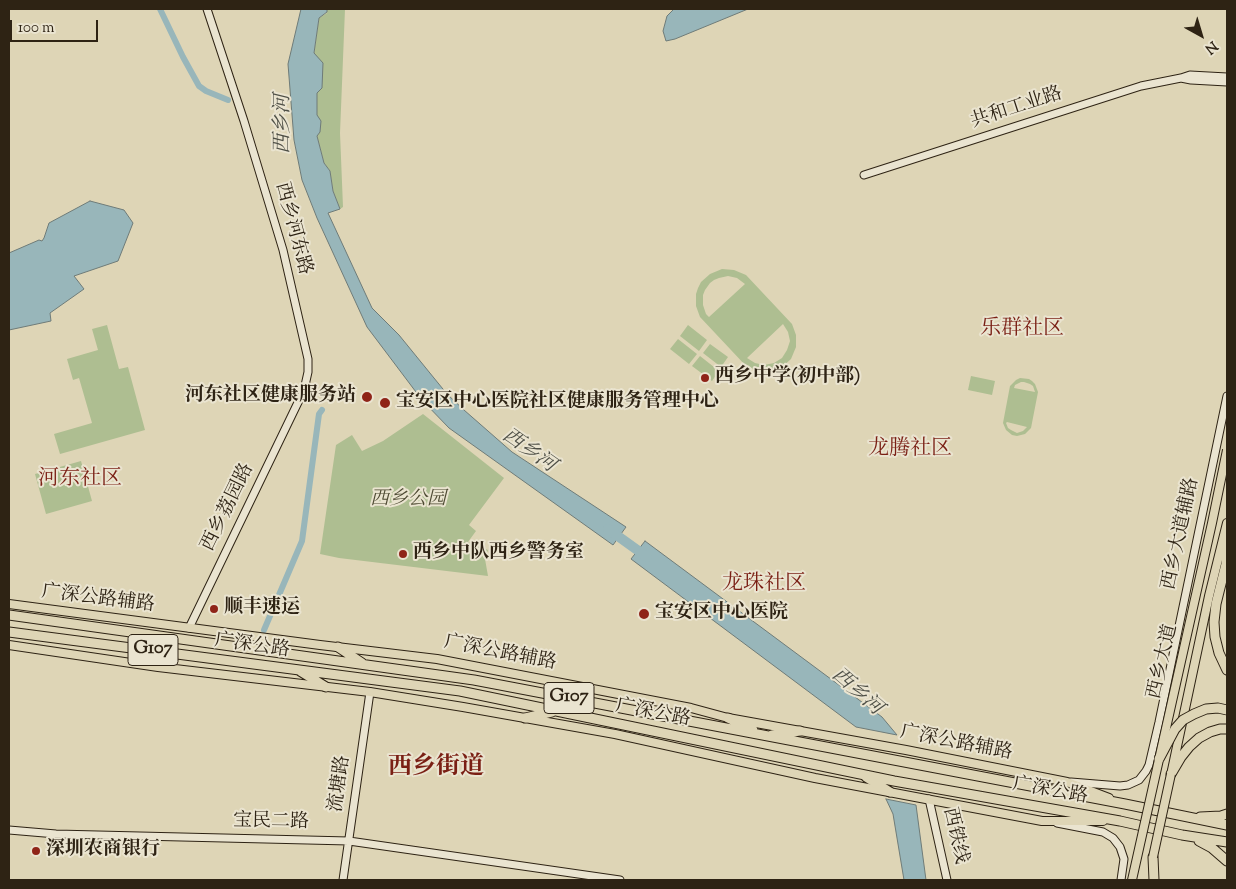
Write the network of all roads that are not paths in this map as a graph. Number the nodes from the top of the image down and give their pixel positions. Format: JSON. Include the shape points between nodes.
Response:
{"nodes":[{"id":1,"x":207,"y":9,"type":"edge"},
{"id":2,"x":1227,"y":77,"type":"edge"},
{"id":3,"x":1181,"y":78,"type":"junction"},
{"id":4,"x":1227,"y":82,"type":"edge"},
{"id":5,"x":864,"y":175,"type":"dead end"},
{"id":6,"x":1227,"y":396,"type":"edge"},
{"id":7,"x":298,"y":403,"type":"joint"},
{"id":8,"x":1227,"y":450,"type":"edge"},
{"id":9,"x":1227,"y":523,"type":"edge"},
{"id":10,"x":1227,"y":546,"type":"edge"},
{"id":11,"x":9,"y":604,"type":"edge"},
{"id":12,"x":9,"y":616,"type":"edge"},
{"id":13,"x":189,"y":628,"type":"junction"},
{"id":14,"x":9,"y":632,"type":"edge"},
{"id":15,"x":9,"y":646,"type":"edge"},
{"id":16,"x":338,"y":647,"type":"junction"},
{"id":17,"x":364,"y":664,"type":"junction"},
{"id":18,"x":298,"y":670,"type":"junction"},
{"id":19,"x":1227,"y":670,"type":"edge"},
{"id":20,"x":326,"y":687,"type":"junction"},
{"id":21,"x":370,"y":692,"type":"junction"},
{"id":22,"x":1227,"y":710,"type":"edge"},
{"id":23,"x":556,"y":711,"type":"junction"},
{"id":24,"x":525,"y":718,"type":"junction"},
{"id":25,"x":728,"y":718,"type":"junction"},
{"id":26,"x":1227,"y":729,"type":"edge"},
{"id":27,"x":800,"y":731,"type":"junction"},
{"id":28,"x":765,"y":736,"type":"junction"},
{"id":29,"x":1159,"y":759,"type":"junction"},
{"id":30,"x":862,"y":774,"type":"junction"},
{"id":31,"x":1171,"y":774,"type":"junction"},
{"id":32,"x":1067,"y":782,"type":"junction"},
{"id":33,"x":890,"y":792,"type":"junction"},
{"id":34,"x":929,"y":799,"type":"junction"},
{"id":35,"x":1125,"y":804,"type":"junction"},
{"id":36,"x":1227,"y":814,"type":"edge"},
{"id":37,"x":1186,"y":818,"type":"junction"},
{"id":38,"x":1042,"y":820,"type":"junction"},
{"id":39,"x":1120,"y":821,"type":"junction"},
{"id":40,"x":1227,"y":825,"type":"edge"},
{"id":41,"x":9,"y":830,"type":"edge"},
{"id":42,"x":1182,"y":835,"type":"junction"},
{"id":43,"x":349,"y":841,"type":"junction"},
{"id":44,"x":1227,"y":842,"type":"edge"},
{"id":45,"x":1154,"y":857,"type":"junction"},
{"id":46,"x":1227,"y":861,"type":"edge"},
{"id":47,"x":343,"y":880,"type":"edge"},
{"id":48,"x":620,"y":880,"type":"edge"},
{"id":49,"x":947,"y":880,"type":"edge"},
{"id":50,"x":1121,"y":880,"type":"edge"},
{"id":51,"x":1132,"y":880,"type":"edge"},
{"id":52,"x":1148,"y":880,"type":"edge"},
{"id":53,"x":1154,"y":880,"type":"edge"}],
"edges":[{"from":1,"to":7,"type":"street","name":"西乡河东路","via":[[283,250],[308,359],[306,383]]},
{"from":2,"to":3,"type":"street","name":"共和工业路","via":[[1190,75]]},
{"from":3,"to":4,"type":"street","name":"共和工业路"},
{"from":3,"to":5,"type":"street","name":"共和工业路","via":[[1128,90]]},
{"from":6,"to":32,"type":"street","name":"西乡大道辅路","via":[[1149,765],[1139,780],[1128,785]]},
{"from":7,"to":13,"type":"street","name":"西乡荔园路"},
{"from":8,"to":29,"type":"main road","name":"西乡大道","bridge":true},
{"from":9,"to":31,"type":"main road","name":"西乡大道","bridge":true},
{"from":10,"to":19,"type":"highway","via":[[1214,622],[1219,654]]},
{"from":11,"to":13,"type":"main road","name":"广深公路辅路"},
{"from":12,"to":17,"type":"highway","name":"广深公路","number":"G107"},
{"from":13,"to":16,"type":"main road","name":"广深公路辅路"},
{"from":14,"to":18,"type":"highway","name":"广深公路","number":"G107"},
{"from":15,"to":20,"type":"main road"},
{"from":16,"to":17,"type":"highway"},
{"from":16,"to":25,"type":"main road","name":"广深公路辅路","via":[[437,659]]},
{"from":17,"to":28,"type":"highway","name":"广深公路","number":"G107","via":[[474,680]]},
{"from":18,"to":20,"type":"highway"},
{"from":18,"to":23,"type":"highway","name":"广深公路","number":"G107","via":[[460,691]]},
{"from":20,"to":21,"type":"main road"},
{"from":21,"to":24,"type":"main road"},
{"from":21,"to":43,"type":"street","name":"流塘路"},
{"from":22,"to":29,"type":"highway","bridge":true,"via":[[1206,709],[1183,720]]},
{"from":23,"to":24,"type":"highway"},
{"from":23,"to":30,"type":"highway","name":"广深公路","number":"G107"},
{"from":24,"to":33,"type":"main road"},
{"from":25,"to":27,"type":"main road","name":"广深公路辅路"},
{"from":25,"to":28,"type":"highway"},
{"from":26,"to":31,"type":"highway","via":[[1210,732],[1200,738],[1185,752]]},
{"from":27,"to":28,"type":"highway"},
{"from":27,"to":32,"type":"main road","name":"广深公路辅路"},
{"from":28,"to":35,"type":"highway","name":"广深公路","number":"G107"},
{"from":29,"to":51,"type":"main road","name":"西乡大道","bridge":true},
{"from":30,"to":33,"type":"highway"},
{"from":30,"to":39,"type":"highway","name":"广深公路","number":"G107"},
{"from":31,"to":45,"type":"main road","name":"西乡大道","bridge":true},
{"from":32,"to":35,"type":"main road","name":"广深公路辅路"},
{"from":33,"to":34,"type":"main road"},
{"from":34,"to":38,"type":"main road"},
{"from":34,"to":49,"type":"street","name":"西铁线"},
{"from":35,"to":37,"type":"highway","name":"广深公路","number":"G107"},
{"from":36,"to":37,"type":"highway"},
{"from":37,"to":40,"type":"highway","name":"广深公路","number":"G107"},
{"from":38,"to":39,"type":"main road"},
{"from":38,"to":50,"type":"street","via":[[1103,832],[1113,838],[1124,859]]},
{"from":39,"to":42,"type":"highway","name":"广深公路","number":"G107"},
{"from":41,"to":43,"type":"street","name":"宝民二路"},
{"from":42,"to":44,"type":"highway","name":"广深公路","number":"G107"},
{"from":42,"to":46,"type":"highway","via":[[1212,848]]},
{"from":43,"to":47,"type":"street","name":"流塘路"},
{"from":43,"to":48,"type":"street","name":"宝民二路"},
{"from":45,"to":52,"type":"main road","name":"西乡大道"},
{"from":45,"to":53,"type":"highway"}]}
